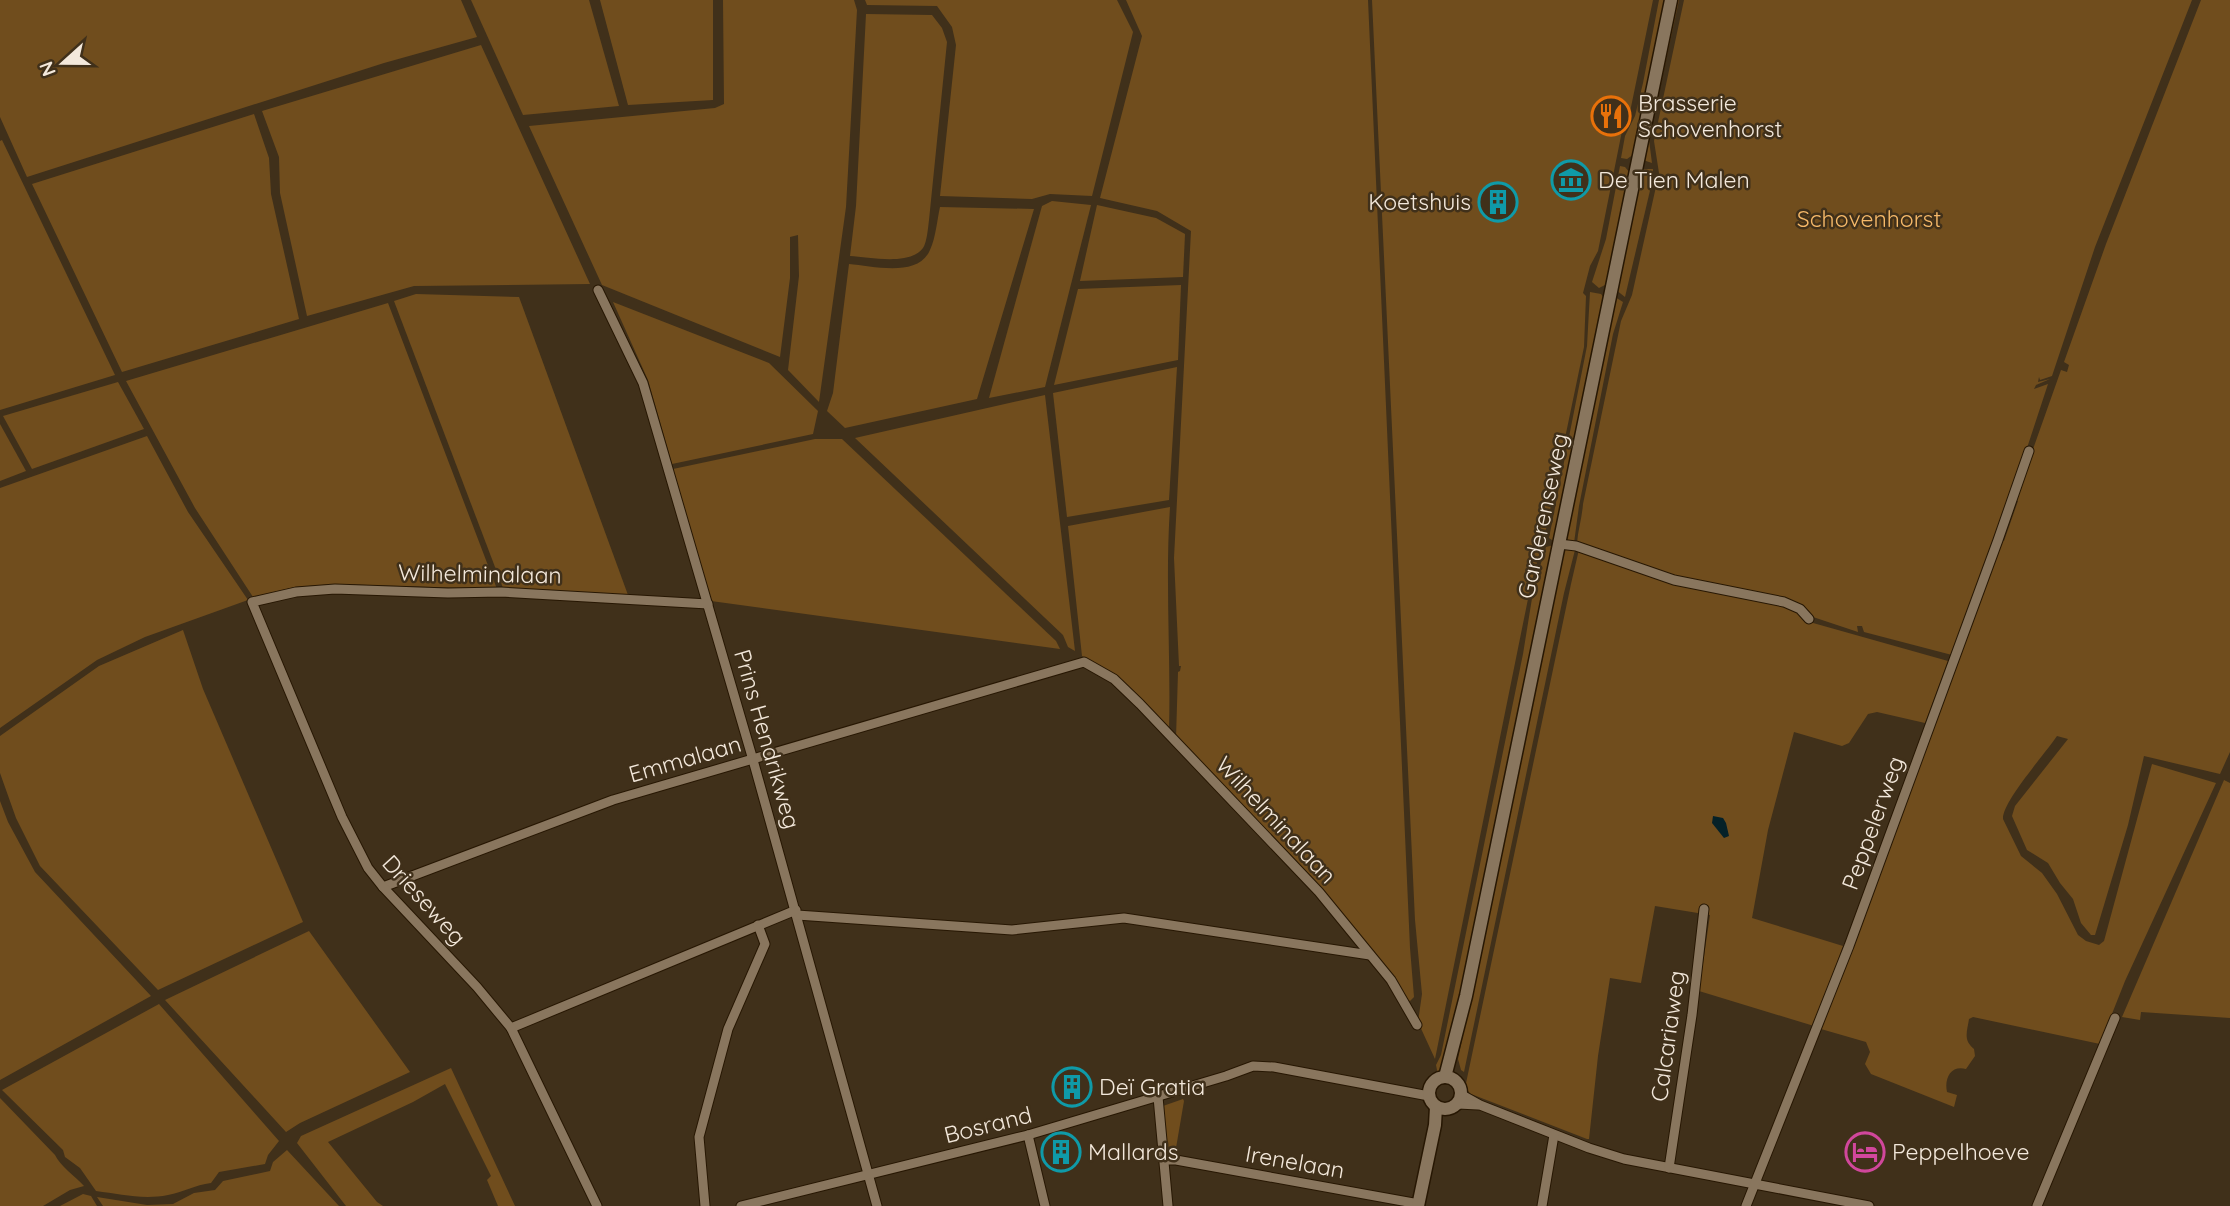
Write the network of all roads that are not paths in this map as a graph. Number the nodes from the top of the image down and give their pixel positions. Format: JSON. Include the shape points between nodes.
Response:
{"nodes":[{"id":1,"x":1671,"y":0,"type":"edge"},
{"id":2,"x":598,"y":290,"type":"dead end"},
{"id":3,"x":2029,"y":451,"type":"dead end"},
{"id":4,"x":1559,"y":544,"type":"junction"},
{"id":5,"x":252,"y":602,"type":"joint"},
{"id":6,"x":708,"y":604,"type":"junction"},
{"id":7,"x":1809,"y":619,"type":"dead end"},
{"id":8,"x":1084,"y":662,"type":"joint"},
{"id":9,"x":753,"y":760,"type":"junction"},
{"id":10,"x":383,"y":887,"type":"junction"},
{"id":11,"x":1704,"y":909,"type":"dead end"},
{"id":12,"x":796,"y":913,"type":"junction"},
{"id":13,"x":758,"y":925,"type":"junction"},
{"id":14,"x":1370,"y":955,"type":"junction"},
{"id":15,"x":2115,"y":1018,"type":"dead end"},
{"id":16,"x":1417,"y":1025,"type":"dead end"},
{"id":17,"x":511,"y":1028,"type":"junction"},
{"id":18,"x":1448,"y":1077,"type":"junction"},
{"id":19,"x":1158,"y":1097,"type":"junction"},
{"id":20,"x":1460,"y":1099,"type":"junction"},
{"id":21,"x":1434,"y":1100,"type":"junction"},
{"id":22,"x":1028,"y":1135,"type":"junction"},
{"id":23,"x":1554,"y":1135,"type":"junction"},
{"id":24,"x":1164,"y":1160,"type":"junction"},
{"id":25,"x":1669,"y":1168,"type":"junction"},
{"id":26,"x":868,"y":1174,"type":"junction"},
{"id":27,"x":1755,"y":1184,"type":"junction"},
{"id":28,"x":1418,"y":1205,"type":"edge"},
{"id":29,"x":597,"y":1206,"type":"edge"},
{"id":30,"x":705,"y":1206,"type":"edge"},
{"id":31,"x":741,"y":1206,"type":"edge"},
{"id":32,"x":877,"y":1206,"type":"edge"},
{"id":33,"x":1045,"y":1206,"type":"edge"},
{"id":34,"x":1168,"y":1206,"type":"edge"},
{"id":35,"x":1542,"y":1206,"type":"edge"},
{"id":36,"x":1746,"y":1206,"type":"edge"},
{"id":37,"x":1869,"y":1206,"type":"edge"},
{"id":38,"x":2038,"y":1206,"type":"edge"}],
"edges":[{"from":1,"to":4,"type":"main road","name":"Garderenseweg"},
{"from":2,"to":6,"type":"street","name":"Prins Hendrikweg","via":[[643,383]]},
{"from":3,"to":27,"type":"street","name":"Peppelerweg","via":[[1849,946]]},
{"from":4,"to":7,"type":"street","via":[[1674,580],[1784,602]]},
{"from":4,"to":18,"type":"main road","name":"Garderenseweg"},
{"from":5,"to":6,"type":"street","name":"Wilhelminalaan","via":[[335,589],[501,592]]},
{"from":5,"to":10,"type":"street","name":"Drieseweg","via":[[342,817]]},
{"from":6,"to":9,"type":"street","name":"Prins Hendrikweg"},
{"from":8,"to":9,"type":"street","name":"Emmalaan"},
{"from":8,"to":14,"type":"street","name":"Wilhelminalaan","via":[[1114,679],[1140,704],[1319,892]]},
{"from":9,"to":10,"type":"street","name":"Emmalaan","via":[[614,800]]},
{"from":9,"to":12,"type":"street","name":"Prins Hendrikweg"},
{"from":10,"to":17,"type":"street","name":"Drieseweg"},
{"from":11,"to":25,"type":"street","name":"Calcariaweg"},
{"from":12,"to":13,"type":"street"},
{"from":12,"to":14,"type":"street","via":[[1012,930],[1124,918]]},
{"from":12,"to":26,"type":"street","name":"Prins Hendrikweg"},
{"from":13,"to":17,"type":"street"},
{"from":13,"to":30,"type":"street","via":[[765,944],[729,1029],[699,1137]]},
{"from":14,"to":16,"type":"street","name":"Wilhelminalaan"},
{"from":15,"to":38,"type":"street"},
{"from":17,"to":29,"type":"street","name":"Drieseweg"},
{"from":18,"to":20,"type":"main road","via":[[1460,1085]]},
{"from":18,"to":21,"type":"main road","via":[[1434,1081]]},
{"from":19,"to":21,"type":"street","name":"Bosrand","via":[[1253,1066],[1407,1091]]},
{"from":19,"to":22,"type":"street","name":"Bosrand"},
{"from":19,"to":24,"type":"street"},
{"from":20,"to":21,"type":"main road"},
{"from":20,"to":23,"type":"street"},
{"from":21,"to":28,"type":"main road","via":[[1435,1125]]},
{"from":22,"to":26,"type":"street","name":"Bosrand"},
{"from":22,"to":33,"type":"street"},
{"from":23,"to":25,"type":"street","via":[[1598,1152]]},
{"from":23,"to":35,"type":"street"},
{"from":24,"to":28,"type":"street","name":"Irenelaan"},
{"from":24,"to":34,"type":"street"},
{"from":25,"to":27,"type":"street"},
{"from":26,"to":31,"type":"street","name":"Bosrand"},
{"from":26,"to":32,"type":"street","name":"Prins Hendrikweg"},
{"from":27,"to":36,"type":"street","name":"Peppelerweg"},
{"from":27,"to":37,"type":"street"}]}
